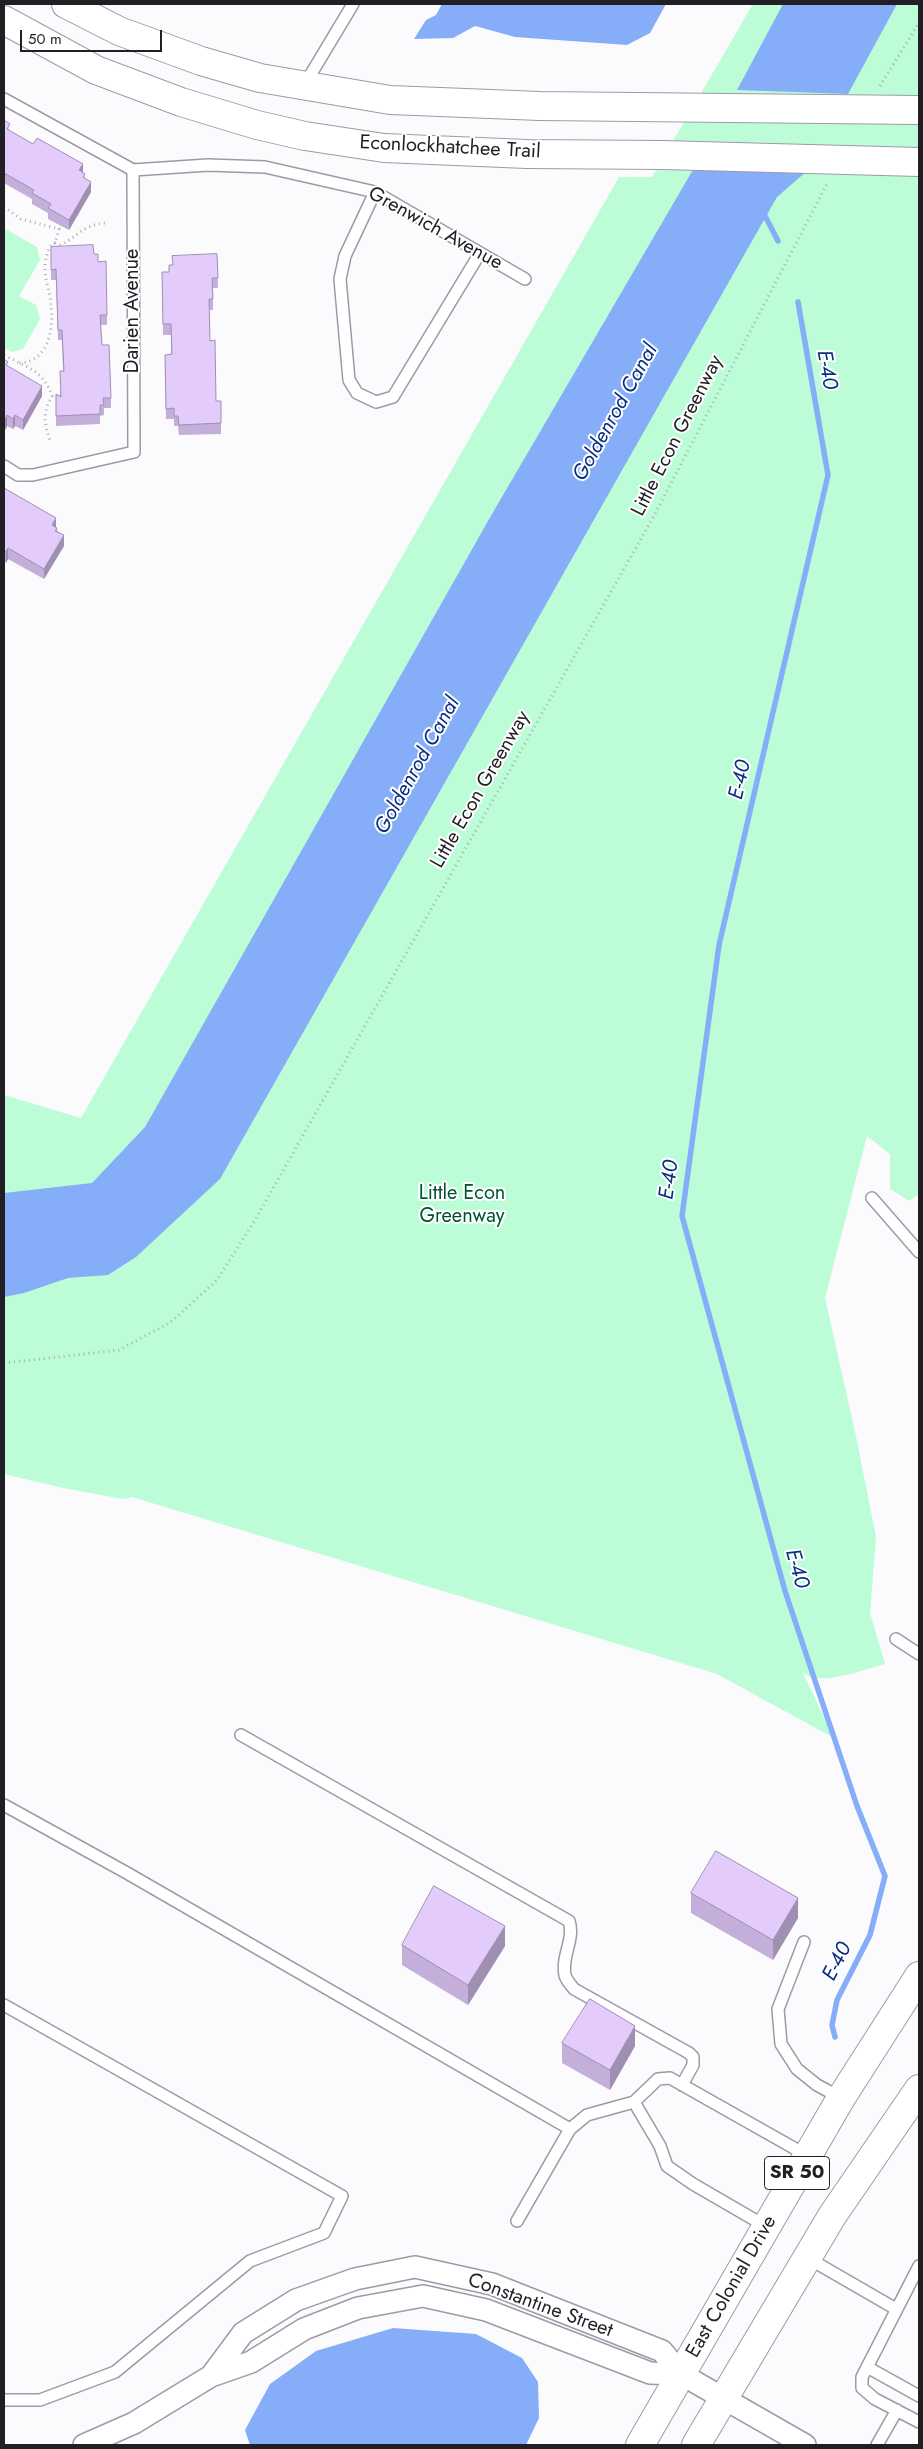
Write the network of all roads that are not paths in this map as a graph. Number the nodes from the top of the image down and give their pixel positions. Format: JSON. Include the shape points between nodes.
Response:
{"nodes":[{"id":1,"x":66,"y":4,"type":"edge"},
{"id":2,"x":352,"y":4,"type":"edge"},
{"id":3,"x":4,"y":20,"type":"edge"},
{"id":4,"x":304,"y":86,"type":"junction"},
{"id":5,"x":4,"y":99,"type":"edge"},
{"id":6,"x":919,"y":110,"type":"edge"},
{"id":7,"x":919,"y":162,"type":"edge"},
{"id":8,"x":133,"y":170,"type":"junction"},
{"id":9,"x":375,"y":192,"type":"junction"},
{"id":10,"x":480,"y":252,"type":"junction"},
{"id":11,"x":525,"y":279,"type":"dead end"},
{"id":12,"x":4,"y":466,"type":"edge"},
{"id":13,"x":872,"y":1198,"type":"dead end"},
{"id":14,"x":919,"y":1252,"type":"edge"},
{"id":15,"x":896,"y":1639,"type":"dead end"},
{"id":16,"x":919,"y":1654,"type":"edge"},
{"id":17,"x":241,"y":1735,"type":"dead end"},
{"id":18,"x":4,"y":1805,"type":"edge"},
{"id":19,"x":804,"y":1942,"type":"dead end"},
{"id":20,"x":919,"y":1976,"type":"edge"},
{"id":21,"x":4,"y":2004,"type":"edge"},
{"id":22,"x":682,"y":2085,"type":"junction"},
{"id":23,"x":919,"y":2089,"type":"edge"},
{"id":24,"x":841,"y":2098,"type":"junction"},
{"id":25,"x":634,"y":2102,"type":"junction"},
{"id":26,"x":570,"y":2129,"type":"junction"},
{"id":27,"x":808,"y":2156,"type":"junction"},
{"id":28,"x":518,"y":2221,"type":"dead end"},
{"id":29,"x":766,"y":2227,"type":"junction"},
{"id":30,"x":806,"y":2258,"type":"junction"},
{"id":31,"x":919,"y":2266,"type":"edge"},
{"id":32,"x":896,"y":2309,"type":"junction"},
{"id":33,"x":867,"y":2367,"type":"junction"},
{"id":34,"x":681,"y":2374,"type":"junction"},
{"id":35,"x":211,"y":2376,"type":"junction"},
{"id":36,"x":919,"y":2396,"type":"edge"},
{"id":37,"x":723,"y":2398,"type":"junction"},
{"id":38,"x":4,"y":2400,"type":"edge"},
{"id":39,"x":897,"y":2410,"type":"junction"},
{"id":40,"x":919,"y":2422,"type":"edge"},
{"id":41,"x":84,"y":2445,"type":"edge"},
{"id":42,"x":640,"y":2445,"type":"edge"},
{"id":43,"x":696,"y":2445,"type":"edge"},
{"id":44,"x":805,"y":2445,"type":"edge"},
{"id":45,"x":877,"y":2445,"type":"edge"}],
"edges":[{"from":1,"to":4,"type":"main road","via":[[119,31],[201,61],[260,78]]},
{"from":2,"to":4,"type":"lane"},
{"from":3,"to":7,"type":"main road","name":"Econlockhatchee Trail","via":[[96,70],[181,102],[305,136],[384,148]]},
{"from":4,"to":6,"type":"main road","via":[[390,100],[540,106],[690,106],[883,99]]},
{"from":5,"to":8,"type":"lane"},
{"from":8,"to":9,"type":"lane","name":"Grenwich Avenue","via":[[208,165],[265,167]]},
{"from":8,"to":12,"type":"lane","name":"Darien Avenue","via":[[134,452],[33,475],[18,475]]},
{"from":9,"to":10,"type":"lane","name":"Grenwich Avenue"},
{"from":9,"to":10,"type":"lane","via":[[345,256],[340,280],[349,380],[357,393],[376,402],[393,397]]},
{"from":10,"to":11,"type":"lane","name":"Grenwich Avenue"},
{"from":13,"to":14,"type":"lane"},
{"from":15,"to":16,"type":"lane"},
{"from":17,"to":22,"type":"lane","via":[[569,1921],[573,1932],[567,1949],[565,1976],[574,1988],[689,2053],[693,2057],[693,2065]]},
{"from":18,"to":26,"type":"lane"},
{"from":19,"to":24,"type":"lane","via":[[778,2009],[780,2044],[797,2069]]},
{"from":20,"to":24,"type":"main road","name":"East Colonial Drive","number":"SR 50"},
{"from":21,"to":38,"type":"lane","via":[[342,2196],[324,2233],[250,2262],[115,2372],[40,2400]]},
{"from":22,"to":25,"type":"lane","via":[[670,2078],[658,2079]]},
{"from":22,"to":27,"type":"lane"},
{"from":23,"to":30,"type":"main road","number":"SR 50"},
{"from":24,"to":27,"type":"main road","name":"East Colonial Drive","number":"SR 50"},
{"from":25,"to":26,"type":"lane","via":[[586,2115]]},
{"from":25,"to":29,"type":"lane","via":[[660,2146],[667,2166]]},
{"from":26,"to":28,"type":"lane"},
{"from":27,"to":29,"type":"main road","name":"East Colonial Drive","number":"SR 50"},
{"from":29,"to":34,"type":"main road","name":"East Colonial Drive","number":"SR 50"},
{"from":30,"to":32,"type":"lane"},
{"from":30,"to":37,"type":"main road","number":"SR 50"},
{"from":31,"to":32,"type":"lane"},
{"from":32,"to":33,"type":"lane"},
{"from":33,"to":36,"type":"lane"},
{"from":33,"to":39,"type":"lane","via":[[862,2377],[862,2388]]},
{"from":34,"to":35,"type":"street","name":"Constantine Street","via":[[650,2373],[486,2310],[423,2296],[358,2308],[304,2329],[251,2362]]},
{"from":34,"to":35,"type":"street","name":"Constantine Street","via":[[662,2351],[492,2284],[415,2266],[355,2279],[296,2300],[243,2333]]},
{"from":34,"to":37,"type":"street","name":"Constantine Street"},
{"from":34,"to":42,"type":"main road","name":"East Colonial Drive","number":"SR 50"},
{"from":35,"to":41,"type":"street","name":"Constantine Street","via":[[134,2423]]},
{"from":37,"to":43,"type":"main road","number":"SR 50"},
{"from":37,"to":44,"type":"street","name":"Constantine Street"},
{"from":39,"to":40,"type":"lane"},
{"from":39,"to":45,"type":"lane"}]}
